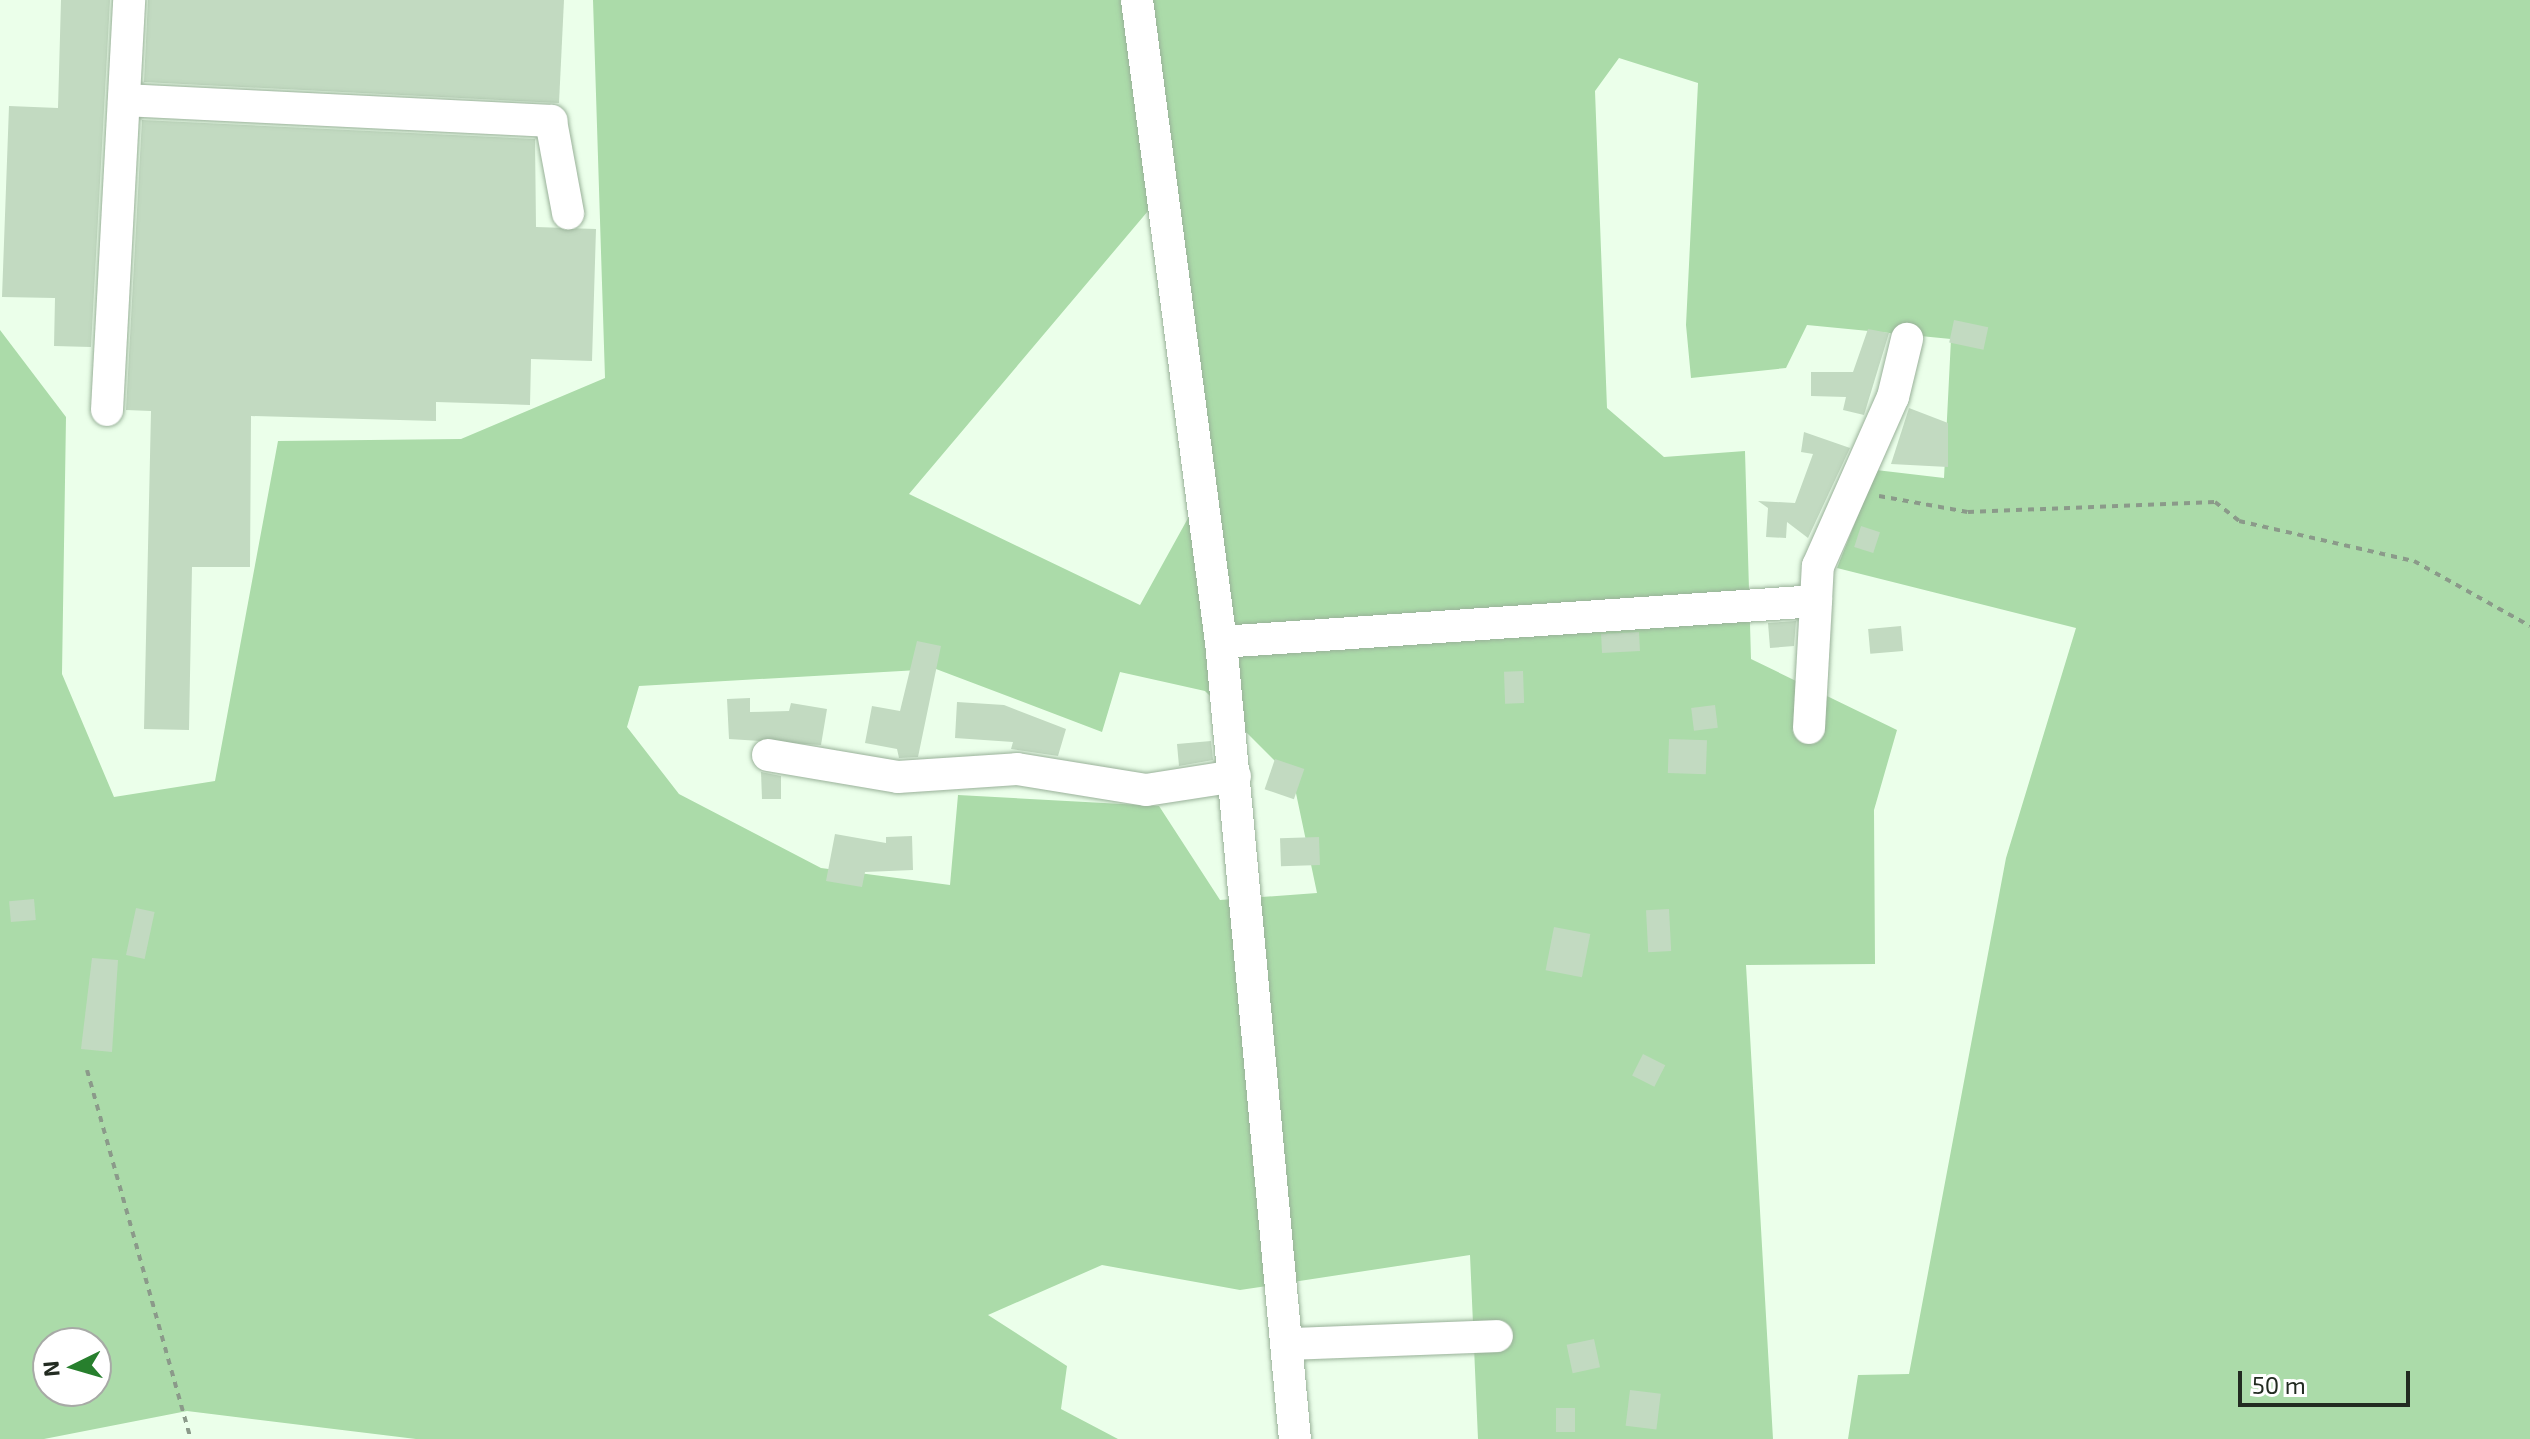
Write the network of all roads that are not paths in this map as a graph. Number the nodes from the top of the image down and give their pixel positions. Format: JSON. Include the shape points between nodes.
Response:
{"nodes":[{"id":1,"x":129,"y":0,"type":"edge"},
{"id":2,"x":1137,"y":0,"type":"edge"},
{"id":3,"x":124,"y":100,"type":"junction"},
{"id":4,"x":568,"y":213,"type":"dead end"},
{"id":5,"x":1907,"y":339,"type":"dead end"},
{"id":6,"x":107,"y":410,"type":"dead end"},
{"id":7,"x":1816,"y":601,"type":"junction"},
{"id":8,"x":1221,"y":642,"type":"junction"},
{"id":9,"x":1809,"y":728,"type":"dead end"},
{"id":10,"x":768,"y":755,"type":"dead end"},
{"id":11,"x":1235,"y":776,"type":"junction"},
{"id":12,"x":1497,"y":1336,"type":"dead end"},
{"id":13,"x":1290,"y":1344,"type":"junction"},
{"id":14,"x":1295,"y":1439,"type":"edge"}],
"edges":[{"from":1,"to":3,"type":"street"},
{"from":2,"to":8,"type":"street"},
{"from":3,"to":4,"type":"street","via":[[551,121]]},
{"from":3,"to":6,"type":"street"},
{"from":5,"to":7,"type":"street","via":[[1893,397],[1818,566]]},
{"from":7,"to":8,"type":"street"},
{"from":7,"to":9,"type":"street"},
{"from":8,"to":11,"type":"street"},
{"from":10,"to":11,"type":"street","via":[[898,777],[1017,769],[1146,790]]},
{"from":11,"to":13,"type":"street"},
{"from":12,"to":13,"type":"street"},
{"from":13,"to":14,"type":"street"}]}
